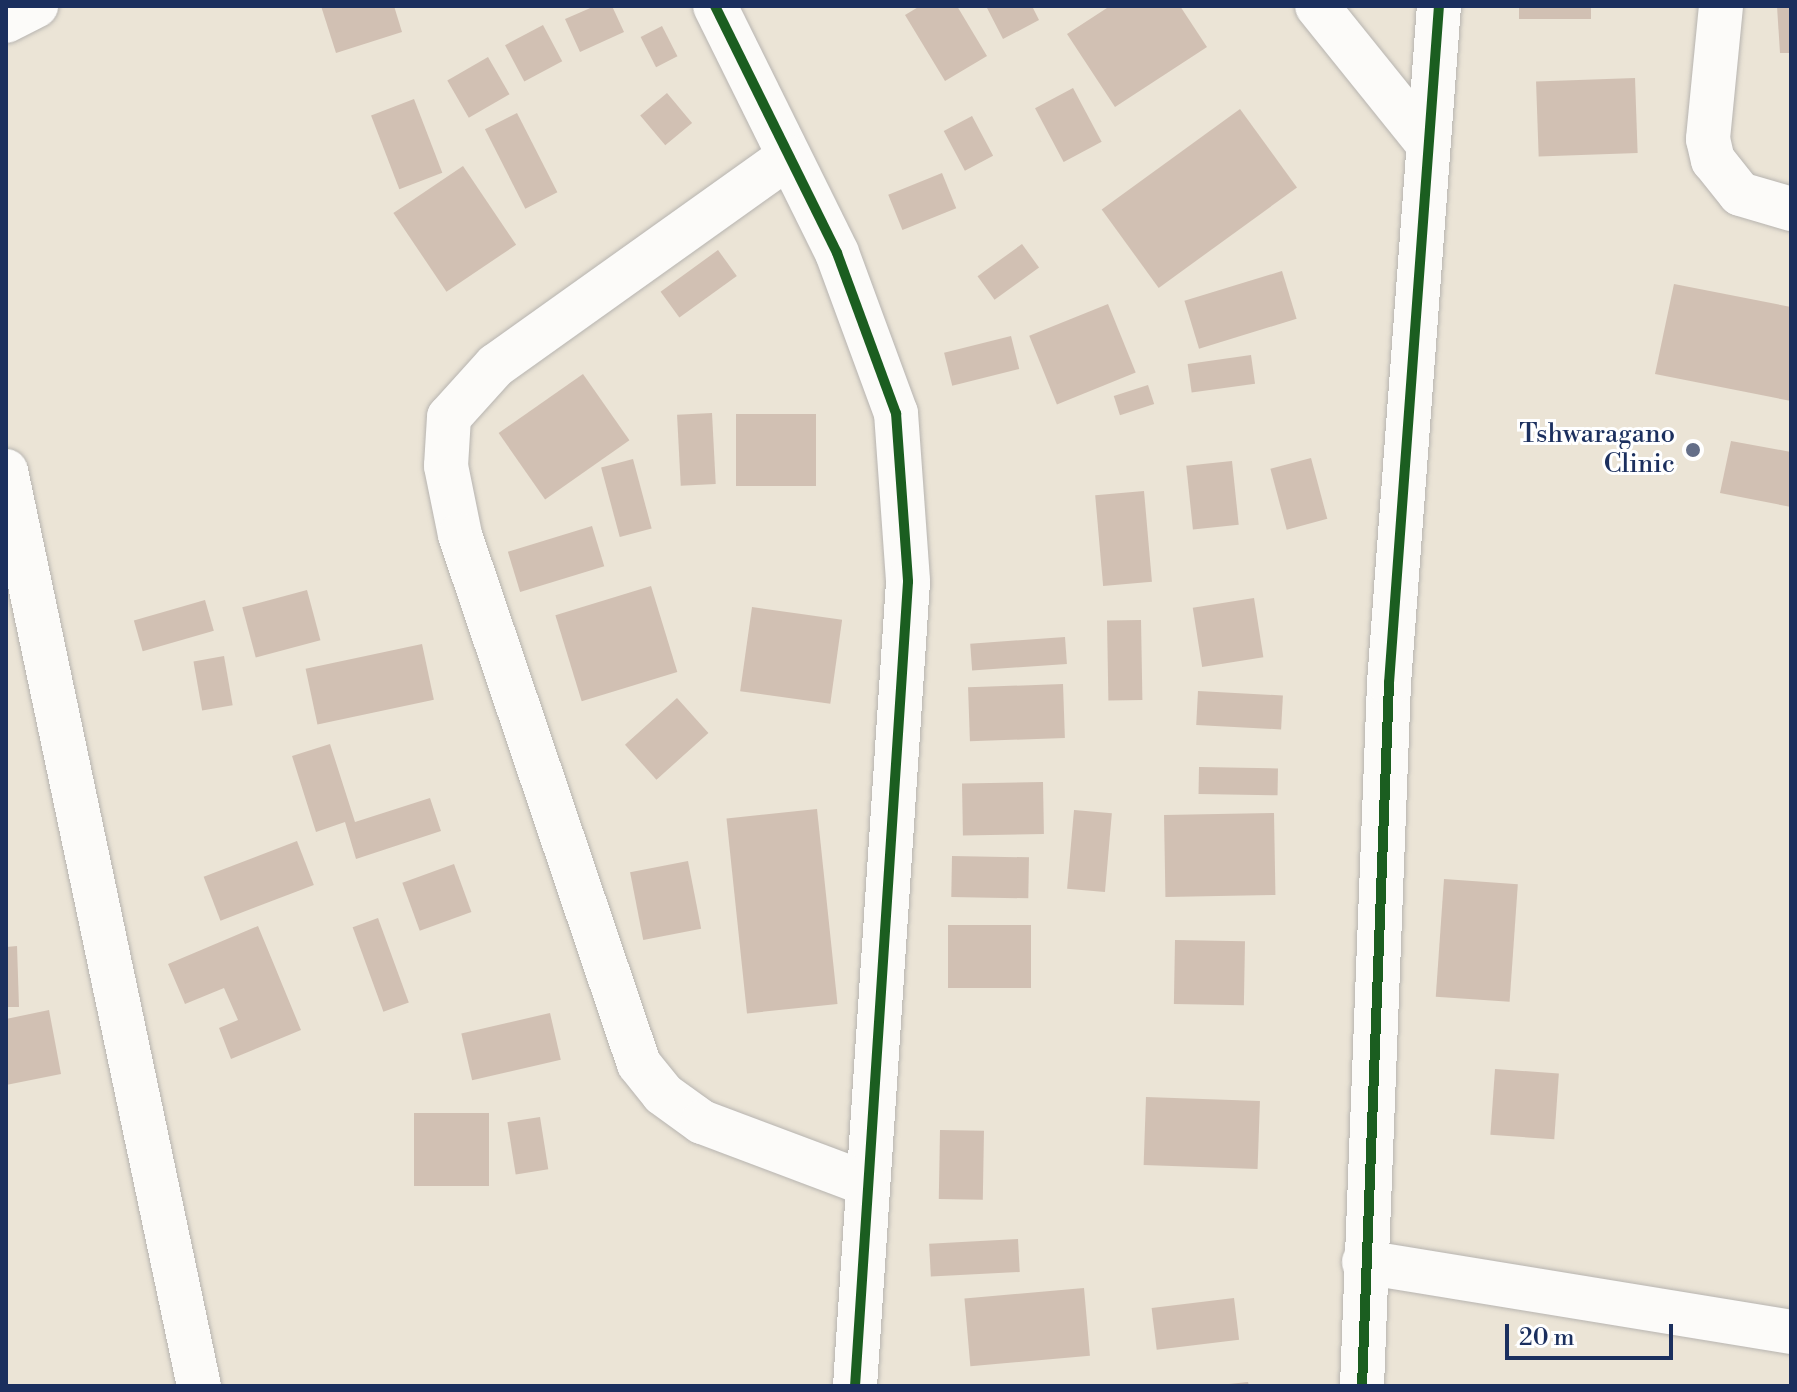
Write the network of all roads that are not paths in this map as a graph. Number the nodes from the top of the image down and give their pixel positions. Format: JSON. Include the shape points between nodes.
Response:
{"nodes":[{"id":1,"x":36,"y":6,"type":"edge"},
{"id":2,"x":715,"y":6,"type":"edge"},
{"id":3,"x":1317,"y":6,"type":"edge"},
{"id":4,"x":1439,"y":6,"type":"edge"},
{"id":5,"x":1721,"y":6,"type":"edge"},
{"id":6,"x":6,"y":21,"type":"edge"},
{"id":7,"x":1427,"y":143,"type":"junction"},
{"id":8,"x":788,"y":157,"type":"junction"},
{"id":9,"x":1791,"y":209,"type":"edge"},
{"id":10,"x":6,"y":471,"type":"edge"},
{"id":11,"x":864,"y":1183,"type":"junction"},
{"id":12,"x":1364,"y":1262,"type":"junction"},
{"id":13,"x":1791,"y":1332,"type":"edge"},
{"id":14,"x":199,"y":1386,"type":"edge"},
{"id":15,"x":855,"y":1386,"type":"edge"},
{"id":16,"x":1362,"y":1386,"type":"edge"}],
"edges":[{"from":1,"to":6,"type":"street"},
{"from":2,"to":8,"type":"street"},
{"from":3,"to":7,"type":"street"},
{"from":4,"to":7,"type":"street"},
{"from":5,"to":9,"type":"street","via":[[1708,139],[1713,160],[1740,194]]},
{"from":7,"to":12,"type":"street","via":[[1389,683]]},
{"from":8,"to":11,"type":"street","via":[[879,359],[896,413],[904,506],[908,582]]},
{"from":8,"to":11,"type":"street","via":[[496,365],[449,417],[446,466],[460,535],[639,1064],[663,1094],[702,1122]]},
{"from":10,"to":14,"type":"street"},
{"from":11,"to":15,"type":"street"},
{"from":12,"to":13,"type":"street"},
{"from":12,"to":16,"type":"street"}]}
